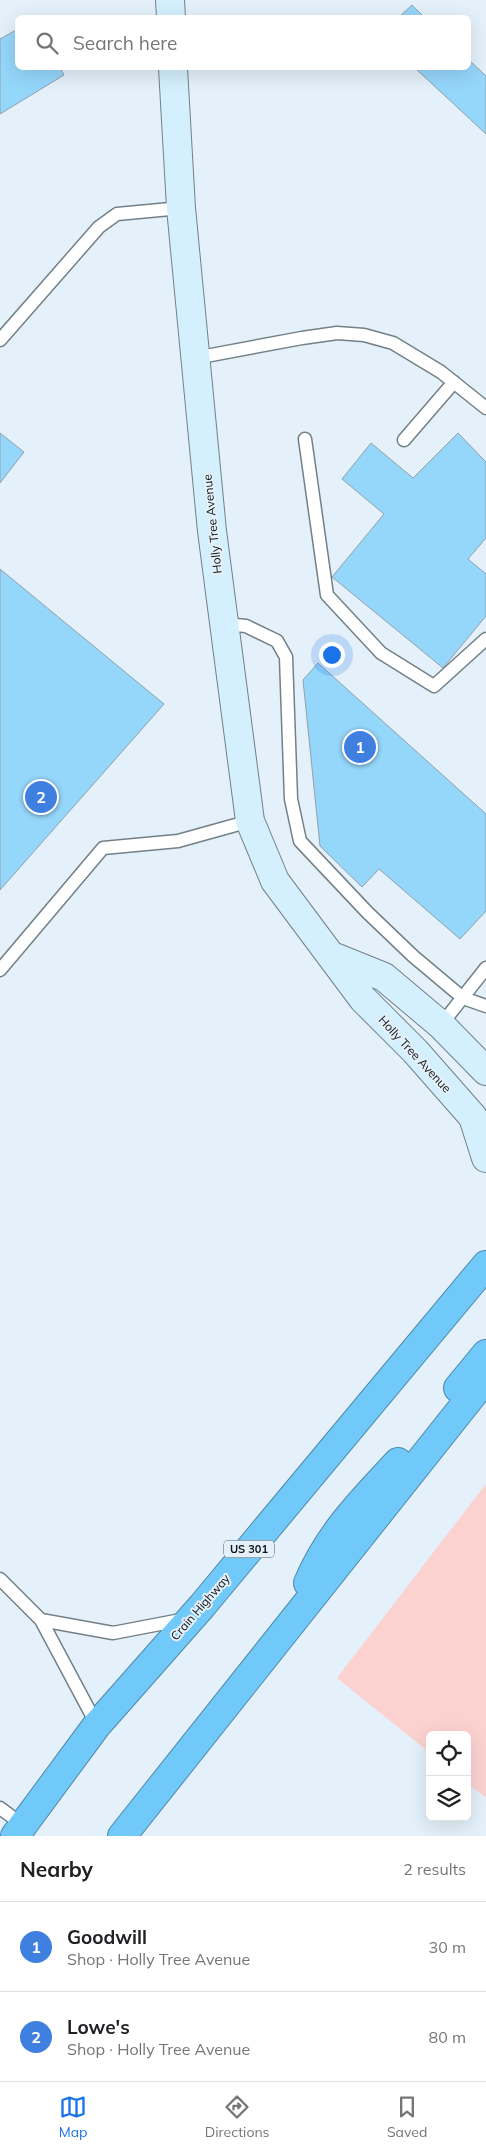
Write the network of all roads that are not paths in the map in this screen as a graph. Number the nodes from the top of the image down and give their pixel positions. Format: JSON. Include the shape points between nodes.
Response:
{"nodes":[{"id":1,"x":170,"y":0,"type":"edge"},
{"id":2,"x":171,"y":15,"type":"edge"},
{"id":3,"x":173,"y":70,"type":"edge"},
{"id":4,"x":181,"y":208,"type":"junction"},
{"id":5,"x":0,"y":340,"type":"edge"},
{"id":6,"x":195,"y":358,"type":"junction"},
{"id":7,"x":454,"y":382,"type":"junction"},
{"id":8,"x":486,"y":408,"type":"edge"},
{"id":9,"x":305,"y":439,"type":"dead end"},
{"id":10,"x":404,"y":440,"type":"dead end"},
{"id":11,"x":224,"y":624,"type":"junction"},
{"id":12,"x":486,"y":638,"type":"edge"},
{"id":13,"x":250,"y":821,"type":"junction"},
{"id":14,"x":332,"y":956,"type":"junction"},
{"id":15,"x":486,"y":968,"type":"edge"},
{"id":16,"x":0,"y":970,"type":"edge"},
{"id":17,"x":463,"y":998,"type":"junction"},
{"id":18,"x":486,"y":1006,"type":"edge"},
{"id":19,"x":441,"y":1025,"type":"junction"},
{"id":20,"x":486,"y":1071,"type":"edge"},
{"id":21,"x":486,"y":1158,"type":"edge"},
{"id":22,"x":486,"y":1265,"type":"edge"},
{"id":23,"x":486,"y":1354,"type":"edge"},
{"id":24,"x":486,"y":1378,"type":"edge"},
{"id":25,"x":0,"y":1579,"type":"edge"},
{"id":26,"x":191,"y":1618,"type":"junction"},
{"id":27,"x":41,"y":1620,"type":"junction"},
{"id":28,"x":289,"y":1626,"type":"junction"},
{"id":29,"x":97,"y":1725,"type":"junction"},
{"id":30,"x":0,"y":1808,"type":"edge"},
{"id":31,"x":19,"y":1831,"type":"edge"},
{"id":32,"x":122,"y":1836,"type":"edge"}],
"edges":[{"from":1,"to":2,"type":"street"},
{"from":3,"to":4,"type":"street","name":"Holly Tree Avenue"},
{"from":4,"to":5,"type":"lane","via":[[117,214],[98,227]]},
{"from":4,"to":6,"type":"street","name":"Holly Tree Avenue"},
{"from":6,"to":7,"type":"lane","via":[[337,333],[364,334],[393,343]]},
{"from":6,"to":11,"type":"street","name":"Holly Tree Avenue"},
{"from":7,"to":8,"type":"lane"},
{"from":7,"to":10,"type":"lane"},
{"from":9,"to":12,"type":"lane","via":[[327,595],[381,653],[434,686]]},
{"from":11,"to":13,"type":"street","name":"Holly Tree Avenue"},
{"from":11,"to":17,"type":"lane","via":[[246,626],[277,641],[286,657],[291,799],[300,841],[367,912]]},
{"from":13,"to":14,"type":"street","name":"Holly Tree Avenue","via":[[275,880]]},
{"from":13,"to":16,"type":"lane","via":[[178,841],[103,848]]},
{"from":14,"to":19,"type":"street","via":[[384,977]]},
{"from":14,"to":21,"type":"street","name":"Holly Tree Avenue","via":[[363,999],[415,1051],[473,1117]]},
{"from":15,"to":17,"type":"lane"},
{"from":17,"to":18,"type":"lane"},
{"from":17,"to":19,"type":"lane"},
{"from":19,"to":20,"type":"street"},
{"from":22,"to":26,"type":"highway","name":"Crain Highway","number":"US 301"},
{"from":23,"to":28,"type":"highway","via":[[401,1458],[340,1525],[314,1569]]},
{"from":24,"to":28,"type":"highway"},
{"from":25,"to":27,"type":"lane"},
{"from":26,"to":27,"type":"lane","via":[[113,1633]]},
{"from":26,"to":29,"type":"highway","name":"Crain Highway","number":"US 301"},
{"from":27,"to":29,"type":"lane"},
{"from":28,"to":32,"type":"highway"},
{"from":29,"to":31,"type":"highway","name":"Crain Highway","number":"US 301"},
{"from":30,"to":31,"type":"lane"}]}
